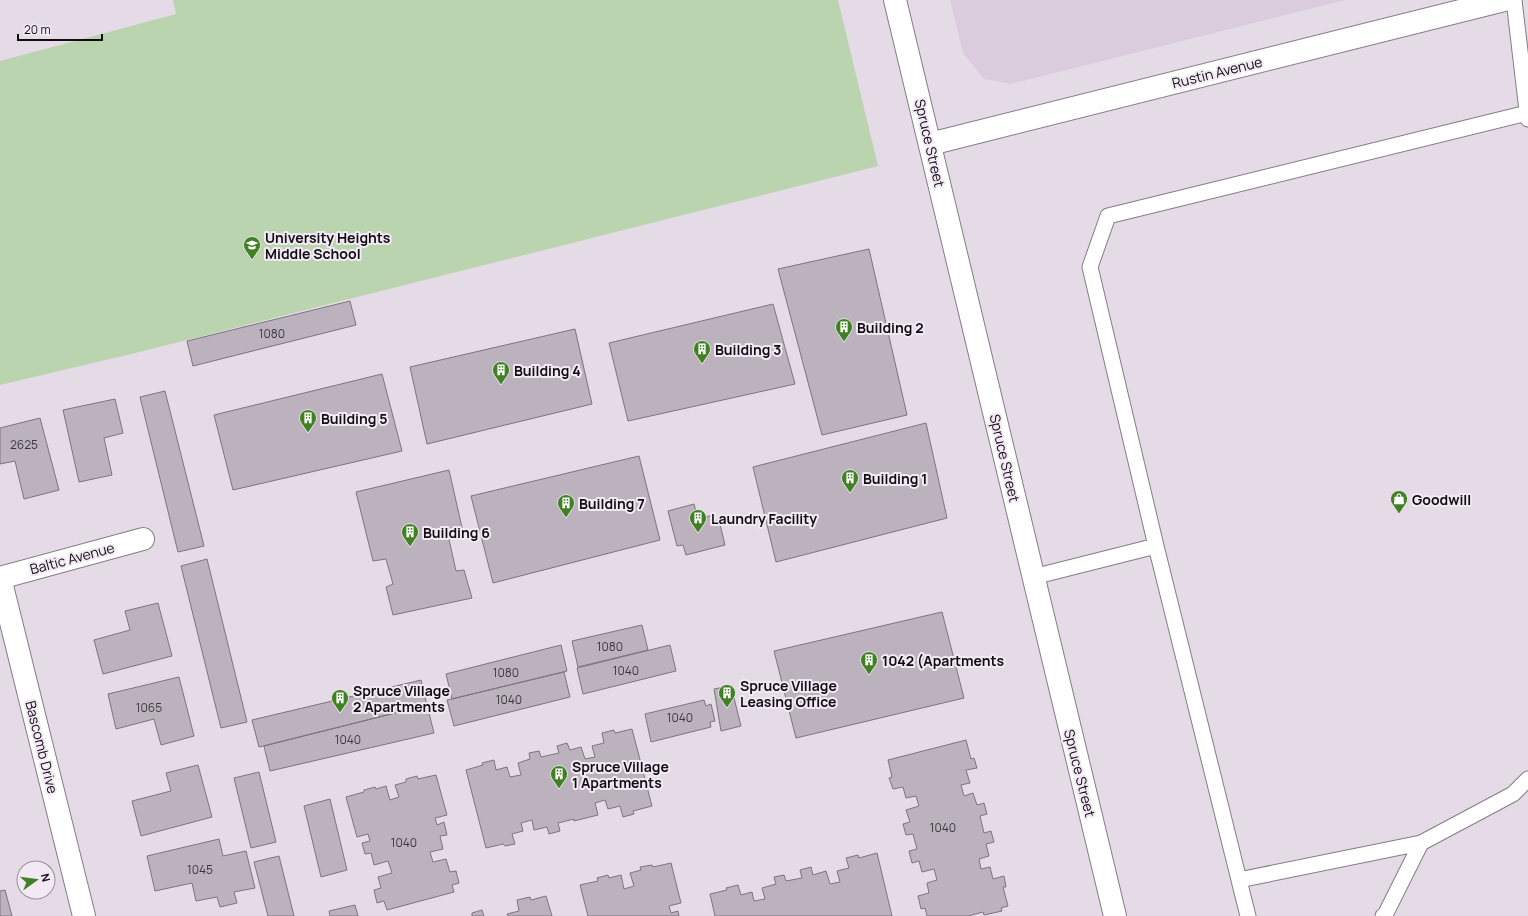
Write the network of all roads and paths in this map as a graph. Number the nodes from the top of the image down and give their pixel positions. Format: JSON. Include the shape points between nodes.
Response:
{"nodes":[{"id":1,"x":895,"y":0,"type":"edge"},
{"id":2,"x":1514,"y":0,"type":"edge"},
{"id":3,"x":1493,"y":1,"type":"edge"},
{"id":4,"x":1527,"y":116,"type":"edge"},
{"id":5,"x":930,"y":144,"type":"junction"},
{"id":6,"x":143,"y":539,"type":"dead end"},
{"id":7,"x":1156,"y":546,"type":"junction"},
{"id":8,"x":1033,"y":577,"type":"junction"},
{"id":9,"x":0,"y":578,"type":"edge"},
{"id":10,"x":1528,"y":779,"type":"edge"},
{"id":11,"x":1421,"y":843,"type":"junction"},
{"id":12,"x":1238,"y":880,"type":"junction"},
{"id":13,"x":84,"y":916,"type":"edge"},
{"id":14,"x":1115,"y":916,"type":"edge"},
{"id":15,"x":1248,"y":916,"type":"edge"},
{"id":16,"x":1383,"y":916,"type":"edge"}],
"edges":[{"from":1,"to":5,"type":"street","name":"Spruce Street"},
{"from":2,"to":4,"type":"lane"},
{"from":3,"to":5,"type":"street","name":"Rustin Avenue"},
{"from":4,"to":7,"type":"lane","via":[[1108,216],[1090,266]]},
{"from":5,"to":8,"type":"street","name":"Spruce Street"},
{"from":6,"to":9,"type":"street","name":"Baltic Avenue"},
{"from":7,"to":8,"type":"lane"},
{"from":7,"to":12,"type":"lane"},
{"from":8,"to":14,"type":"street","name":"Spruce Street"},
{"from":9,"to":13,"type":"street","name":"Bascomb Drive"},
{"from":10,"to":11,"type":"lane","via":[[1513,794]]},
{"from":11,"to":12,"type":"lane"},
{"from":11,"to":16,"type":"lane"},
{"from":12,"to":15,"type":"lane"}]}
